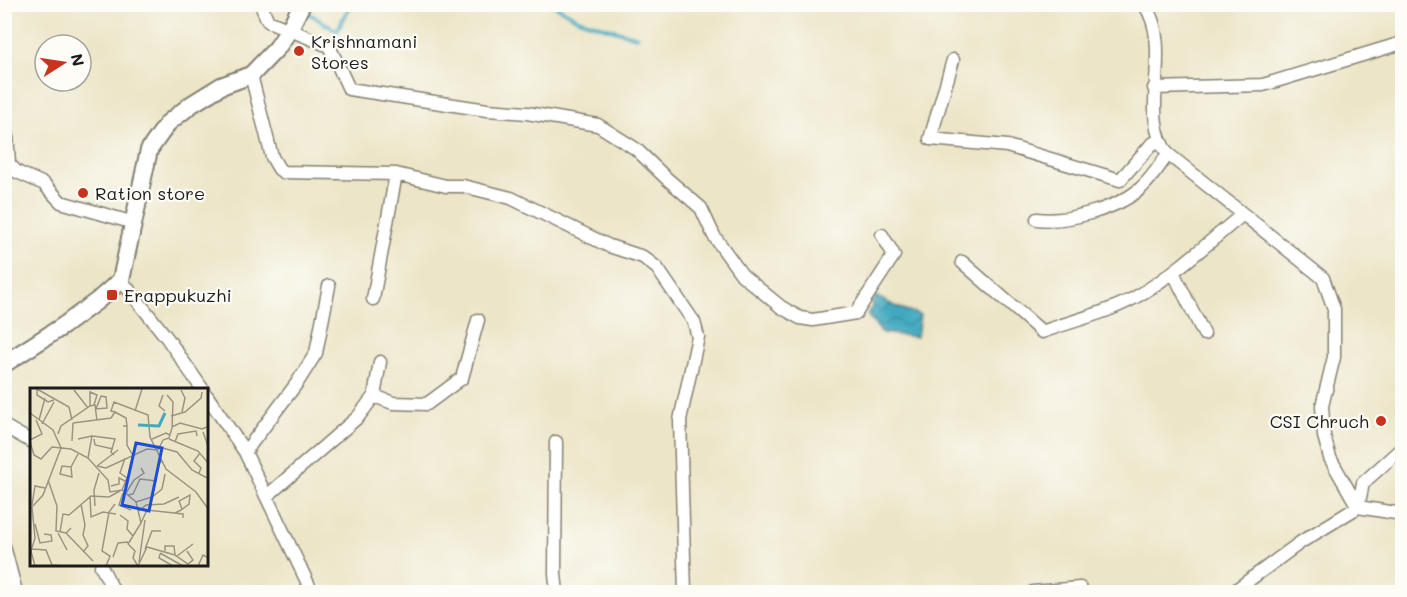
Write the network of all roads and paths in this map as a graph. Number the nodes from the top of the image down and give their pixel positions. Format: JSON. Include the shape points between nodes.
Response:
{"nodes":[{"id":1,"x":263,"y":4,"type":"edge"},
{"id":2,"x":302,"y":4,"type":"edge"},
{"id":3,"x":1144,"y":4,"type":"edge"},
{"id":4,"x":290,"y":30,"type":"junction"},
{"id":5,"x":1402,"y":43,"type":"edge"},
{"id":6,"x":953,"y":60,"type":"dead end"},
{"id":7,"x":251,"y":75,"type":"junction"},
{"id":8,"x":1154,"y":88,"type":"junction"},
{"id":9,"x":7,"y":133,"type":"dead end"},
{"id":10,"x":1160,"y":139,"type":"junction"},
{"id":11,"x":1168,"y":154,"type":"junction"},
{"id":12,"x":396,"y":174,"type":"junction"},
{"id":13,"x":1242,"y":215,"type":"junction"},
{"id":14,"x":1036,"y":219,"type":"dead end"},
{"id":15,"x":134,"y":223,"type":"junction"},
{"id":16,"x":882,"y":235,"type":"dead end"},
{"id":17,"x":962,"y":262,"type":"dead end"},
{"id":18,"x":1173,"y":272,"type":"junction"},
{"id":19,"x":120,"y":280,"type":"junction"},
{"id":20,"x":329,"y":286,"type":"dead end"},
{"id":21,"x":373,"y":299,"type":"dead end"},
{"id":22,"x":478,"y":320,"type":"dead end"},
{"id":23,"x":1204,"y":334,"type":"dead end"},
{"id":24,"x":380,"y":362,"type":"dead end"},
{"id":25,"x":4,"y":364,"type":"edge"},
{"id":26,"x":202,"y":388,"type":"edge"},
{"id":27,"x":374,"y":396,"type":"junction"},
{"id":28,"x":208,"y":397,"type":"edge"},
{"id":29,"x":4,"y":426,"type":"edge"},
{"id":30,"x":30,"y":441,"type":"edge"},
{"id":31,"x":556,"y":442,"type":"dead end"},
{"id":32,"x":1402,"y":448,"type":"edge"},
{"id":33,"x":245,"y":452,"type":"junction"},
{"id":34,"x":267,"y":496,"type":"junction"},
{"id":35,"x":1358,"y":507,"type":"junction"},
{"id":36,"x":1402,"y":514,"type":"edge"},
{"id":37,"x":4,"y":546,"type":"edge"},
{"id":38,"x":102,"y":567,"type":"edge"},
{"id":39,"x":16,"y":592,"type":"edge"},
{"id":40,"x":114,"y":592,"type":"edge"},
{"id":41,"x":312,"y":592,"type":"edge"},
{"id":42,"x":557,"y":592,"type":"edge"},
{"id":43,"x":685,"y":592,"type":"edge"},
{"id":44,"x":1032,"y":592,"type":"edge"},
{"id":45,"x":1083,"y":592,"type":"edge"},
{"id":46,"x":1233,"y":592,"type":"edge"}],
"edges":[{"from":1,"to":4,"type":"street","via":[[268,21]]},
{"from":2,"to":4,"type":"main road"},
{"from":3,"to":8,"type":"street","via":[[1158,47]]},
{"from":4,"to":7,"type":"main road"},
{"from":4,"to":16,"type":"street","via":[[329,46],[349,89],[598,125],[636,149],[701,208],[714,236],[742,275],[800,318],[813,320],[856,313],[894,255]]},
{"from":5,"to":8,"type":"street","via":[[1263,85]]},
{"from":6,"to":10,"type":"street","via":[[930,139],[1007,146],[1120,180]]},
{"from":7,"to":12,"type":"street","via":[[272,158],[281,170]]},
{"from":7,"to":15,"type":"main road","via":[[221,86],[168,123],[149,150]]},
{"from":8,"to":10,"type":"street"},
{"from":9,"to":15,"type":"street","via":[[9,164],[17,172],[44,184],[61,202]]},
{"from":10,"to":11,"type":"street"},
{"from":11,"to":13,"type":"street"},
{"from":11,"to":14,"type":"street","via":[[1143,187],[1125,200],[1051,221]]},
{"from":12,"to":21,"type":"street"},
{"from":12,"to":43,"type":"street","via":[[511,198],[609,246],[643,257],[657,268],[694,322],[698,338],[680,420]]},
{"from":13,"to":18,"type":"street"},
{"from":13,"to":35,"type":"street","via":[[1323,278],[1334,309],[1334,357],[1322,406],[1324,436],[1330,458]]},
{"from":15,"to":19,"type":"main road"},
{"from":17,"to":18,"type":"street","via":[[1042,332],[1139,295]]},
{"from":18,"to":23,"type":"street"},
{"from":19,"to":25,"type":"main road","via":[[72,319]]},
{"from":19,"to":26,"type":"street"},
{"from":20,"to":33,"type":"street","via":[[316,353]]},
{"from":22,"to":27,"type":"street","via":[[462,378],[427,404],[393,403]]},
{"from":24,"to":27,"type":"street"},
{"from":27,"to":34,"type":"street","via":[[358,417]]},
{"from":28,"to":33,"type":"street"},
{"from":29,"to":30,"type":"street"},
{"from":31,"to":42,"type":"street"},
{"from":32,"to":35,"type":"street","via":[[1363,483]]},
{"from":33,"to":34,"type":"street"},
{"from":34,"to":41,"type":"street"},
{"from":35,"to":36,"type":"street"},
{"from":35,"to":46,"type":"street","via":[[1301,542]]},
{"from":37,"to":39,"type":"street"},
{"from":38,"to":40,"type":"street"},
{"from":44,"to":45,"type":"street","via":[[1080,588]]}]}
